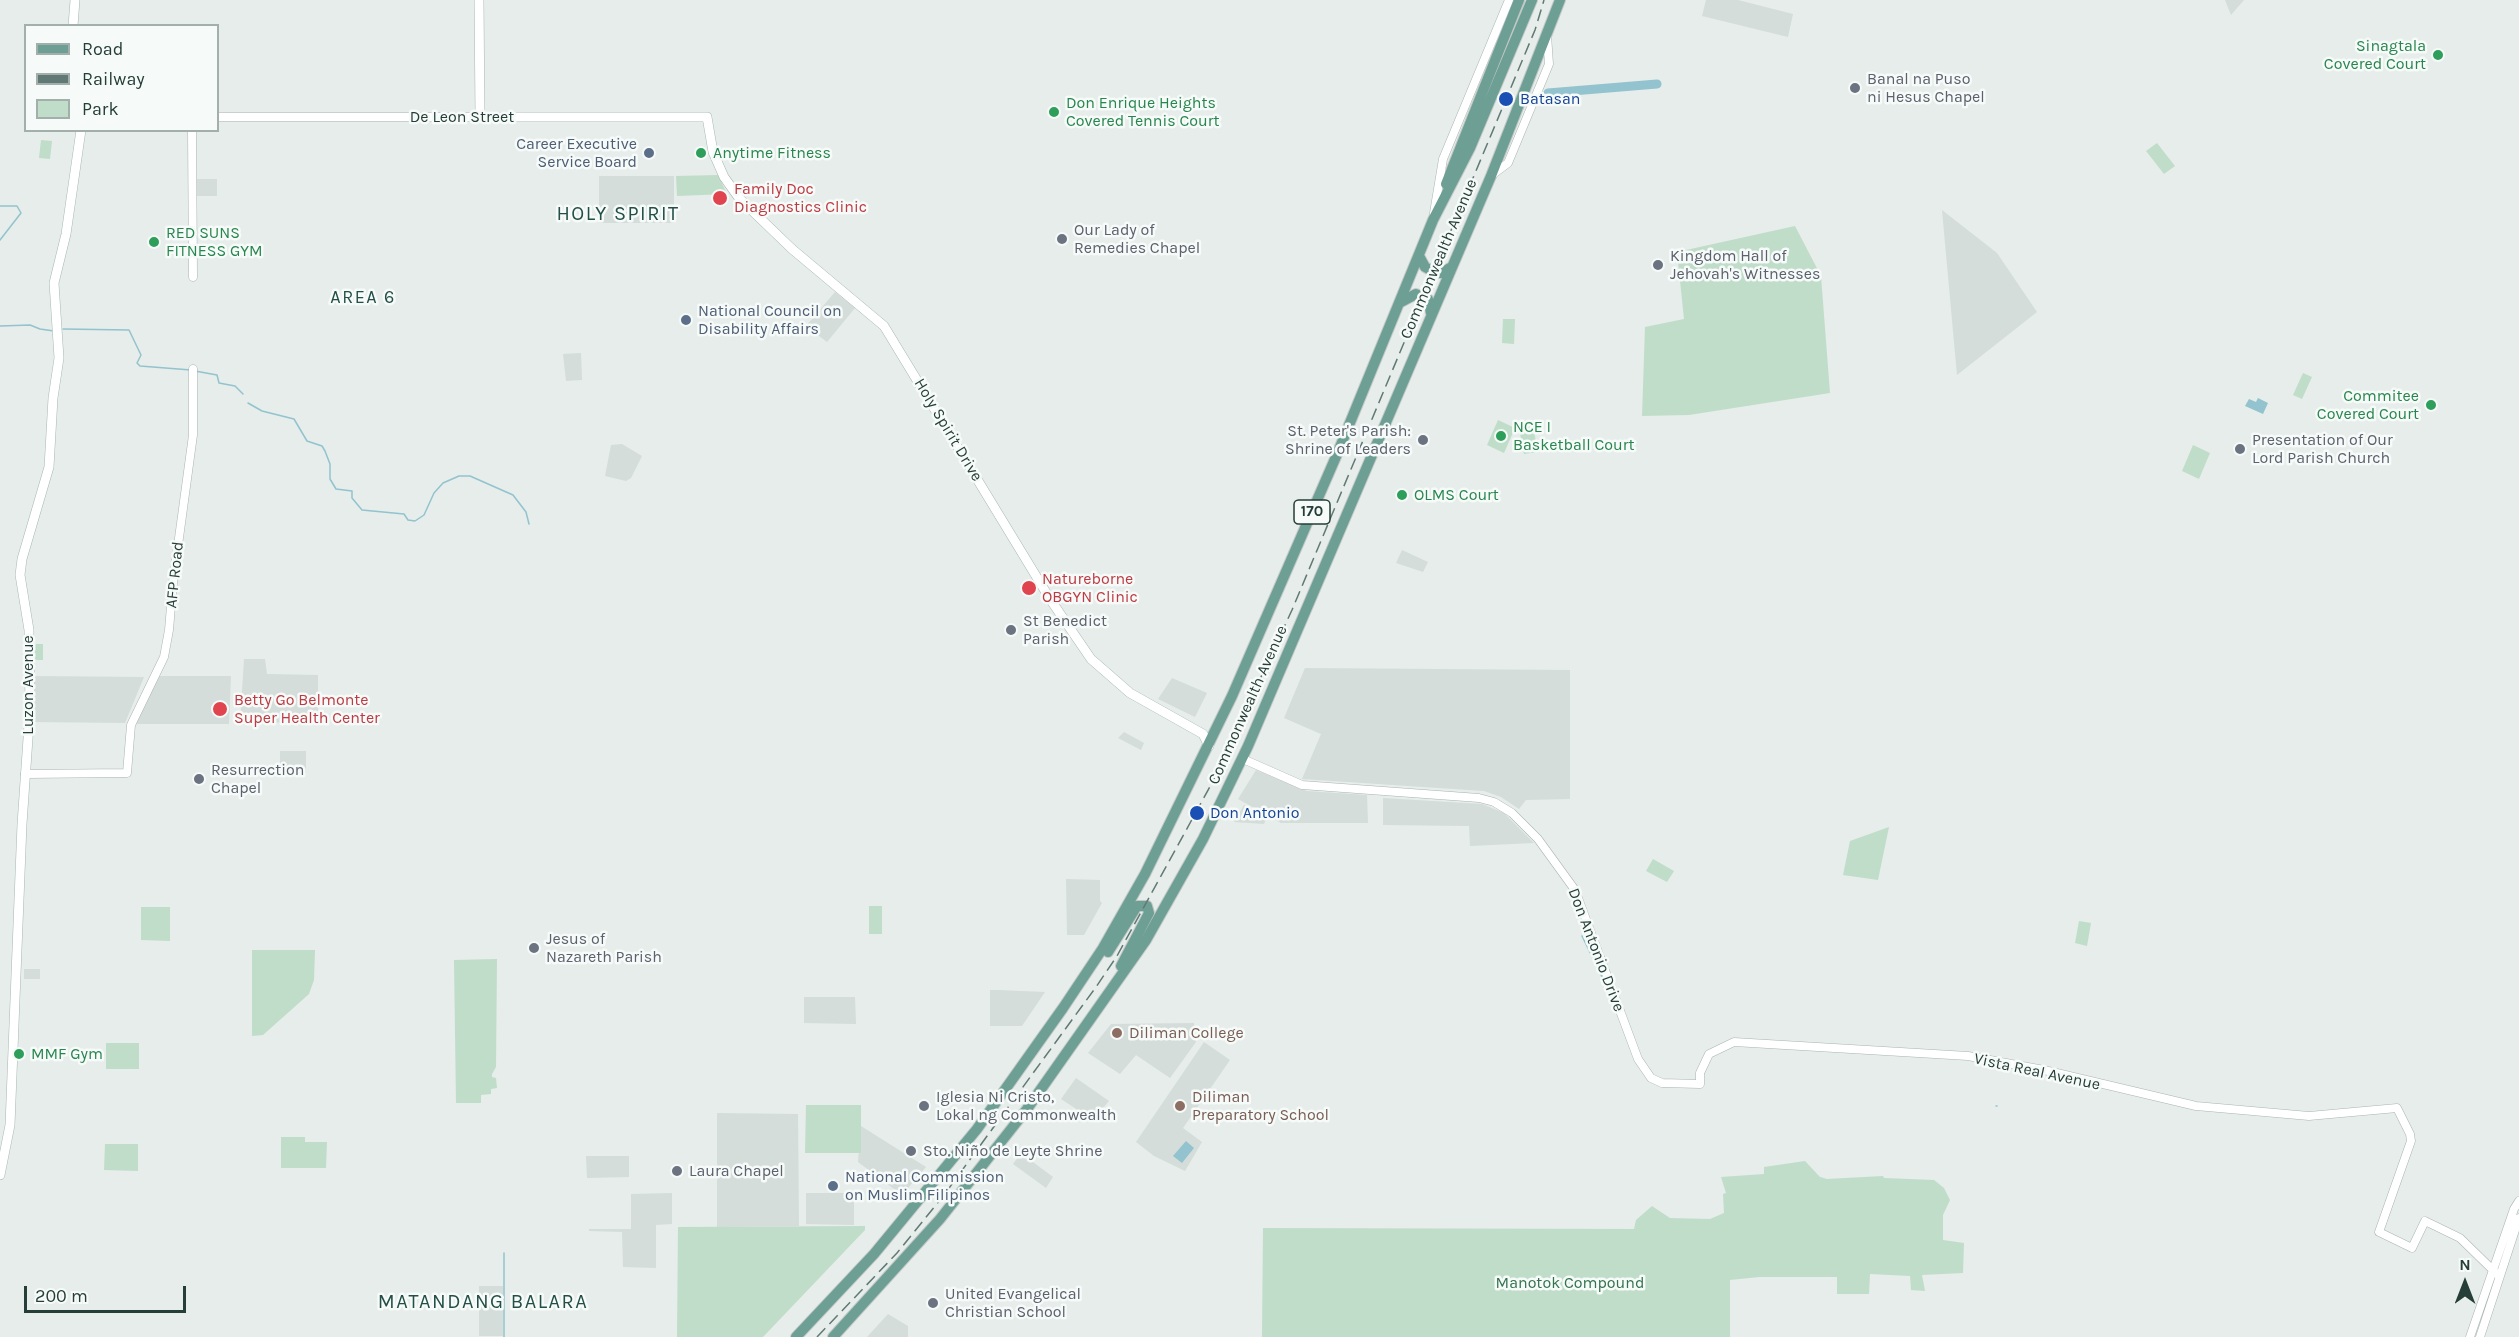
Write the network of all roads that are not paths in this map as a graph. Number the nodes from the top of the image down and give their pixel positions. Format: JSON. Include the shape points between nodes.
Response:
{"nodes":[{"id":1,"x":75,"y":0,"type":"edge"},
{"id":2,"x":479,"y":0,"type":"edge"},
{"id":3,"x":1509,"y":0,"type":"edge"},
{"id":4,"x":1519,"y":0,"type":"edge"},
{"id":5,"x":1532,"y":0,"type":"edge"},
{"id":6,"x":1560,"y":0,"type":"edge"},
{"id":7,"x":73,"y":24,"type":"edge"},
{"id":8,"x":219,"y":117,"type":"edge"},
{"id":9,"x":480,"y":117,"type":"junction"},
{"id":10,"x":707,"y":117,"type":"joint"},
{"id":11,"x":81,"y":132,"type":"edge"},
{"id":12,"x":192,"y":132,"type":"edge"},
{"id":13,"x":1433,"y":220,"type":"junction"},
{"id":14,"x":1419,"y":256,"type":"junction"},
{"id":15,"x":1452,"y":267,"type":"junction"},
{"id":16,"x":193,"y":277,"type":"dead end"},
{"id":17,"x":1399,"y":303,"type":"junction"},
{"id":18,"x":1431,"y":313,"type":"junction"},
{"id":19,"x":193,"y":369,"type":"dead end"},
{"id":20,"x":1215,"y":732,"type":"junction"},
{"id":21,"x":1203,"y":734,"type":"junction"},
{"id":22,"x":1209,"y":746,"type":"junction"},
{"id":23,"x":1243,"y":759,"type":"junction"},
{"id":24,"x":26,"y":774,"type":"junction"},
{"id":25,"x":1091,"y":964,"type":"junction"},
{"id":26,"x":1105,"y":998,"type":"junction"},
{"id":27,"x":1700,"y":1084,"type":"joint"},
{"id":28,"x":0,"y":1174,"type":"edge"},
{"id":29,"x":2519,"y":1202,"type":"edge"},
{"id":30,"x":2519,"y":1218,"type":"edge"},
{"id":31,"x":2497,"y":1273,"type":"junction"},
{"id":32,"x":796,"y":1337,"type":"edge"},
{"id":33,"x":832,"y":1337,"type":"edge"},
{"id":34,"x":2470,"y":1337,"type":"edge"},
{"id":35,"x":2480,"y":1337,"type":"edge"}],
"edges":[{"from":1,"to":7,"type":"main road"},
{"from":2,"to":9,"type":"main road"},
{"from":3,"to":13,"type":"street","name":"Commonwealth Avenue","number":"170","via":[[1443,159]]},
{"from":4,"to":13,"type":"main road","via":[[1459,144]]},
{"from":5,"to":13,"type":"main road","name":"Commonwealth Avenue","number":"170","via":[[1470,148]]},
{"from":6,"to":15,"type":"main road","name":"Commonwealth Avenue","number":"170"},
{"from":8,"to":9,"type":"street","name":"De Leon Street"},
{"from":9,"to":10,"type":"main road","name":"De Leon Street"},
{"from":10,"to":21,"type":"main road","name":"Holy Spirit Drive","via":[[713,152],[739,198],[792,249],[884,326],[1050,599],[1091,658],[1130,693]]},
{"from":11,"to":24,"type":"main road","name":"Luzon Avenue","via":[[66,234],[54,283],[59,358],[49,467],[21,565],[30,649]]},
{"from":12,"to":16,"type":"street"},
{"from":13,"to":14,"type":"main road","name":"Commonwealth Avenue","number":"170"},
{"from":14,"to":15,"type":"main road","via":[[1425,267],[1434,272],[1442,273]]},
{"from":14,"to":17,"type":"main road","name":"Commonwealth Avenue","number":"170"},
{"from":15,"to":18,"type":"main road","name":"Commonwealth Avenue","number":"170"},
{"from":17,"to":18,"type":"main road","via":[[1416,294],[1428,299]]},
{"from":17,"to":20,"type":"main road","name":"Commonwealth Avenue","number":"170"},
{"from":18,"to":23,"type":"main road","name":"Commonwealth Avenue","number":"170"},
{"from":19,"to":24,"type":"street","name":"AFP Road","via":[[193,435],[169,630],[164,657],[131,724],[127,773]]},
{"from":20,"to":21,"type":"main road"},
{"from":20,"to":22,"type":"main road","name":"Commonwealth Avenue","number":"170"},
{"from":21,"to":22,"type":"main road"},
{"from":22,"to":25,"type":"main road","name":"Commonwealth Avenue","number":"170","via":[[1145,874]]},
{"from":23,"to":26,"type":"main road","name":"Commonwealth Avenue","number":"170","via":[[1174,894]]},
{"from":23,"to":27,"type":"street","name":"Don Antonio Drive","via":[[1313,787],[1472,797],[1505,808],[1538,839],[1575,890],[1643,1069],[1662,1083]]},
{"from":24,"to":28,"type":"main road","name":"Luzon Avenue","via":[[11,1110]]},
{"from":25,"to":26,"type":"main road","via":[[1107,953],[1137,906],[1147,906],[1149,913]]},
{"from":25,"to":32,"type":"main road","name":"Commonwealth Avenue","number":"170","via":[[1032,1054],[964,1146],[874,1254]]},
{"from":26,"to":33,"type":"main road","name":"Commonwealth Avenue","number":"170","via":[[973,1178],[901,1264]]},
{"from":27,"to":31,"type":"street","name":"Vista Real Avenue","via":[[1700,1073],[1709,1054],[1734,1042],[1968,1056],[2196,1106],[2309,1116],[2397,1108],[2411,1141],[2379,1232],[2412,1248],[2425,1221],[2460,1238]]},
{"from":29,"to":31,"type":"street"},
{"from":30,"to":31,"type":"street"},
{"from":31,"to":34,"type":"street"},
{"from":31,"to":35,"type":"street"}]}
